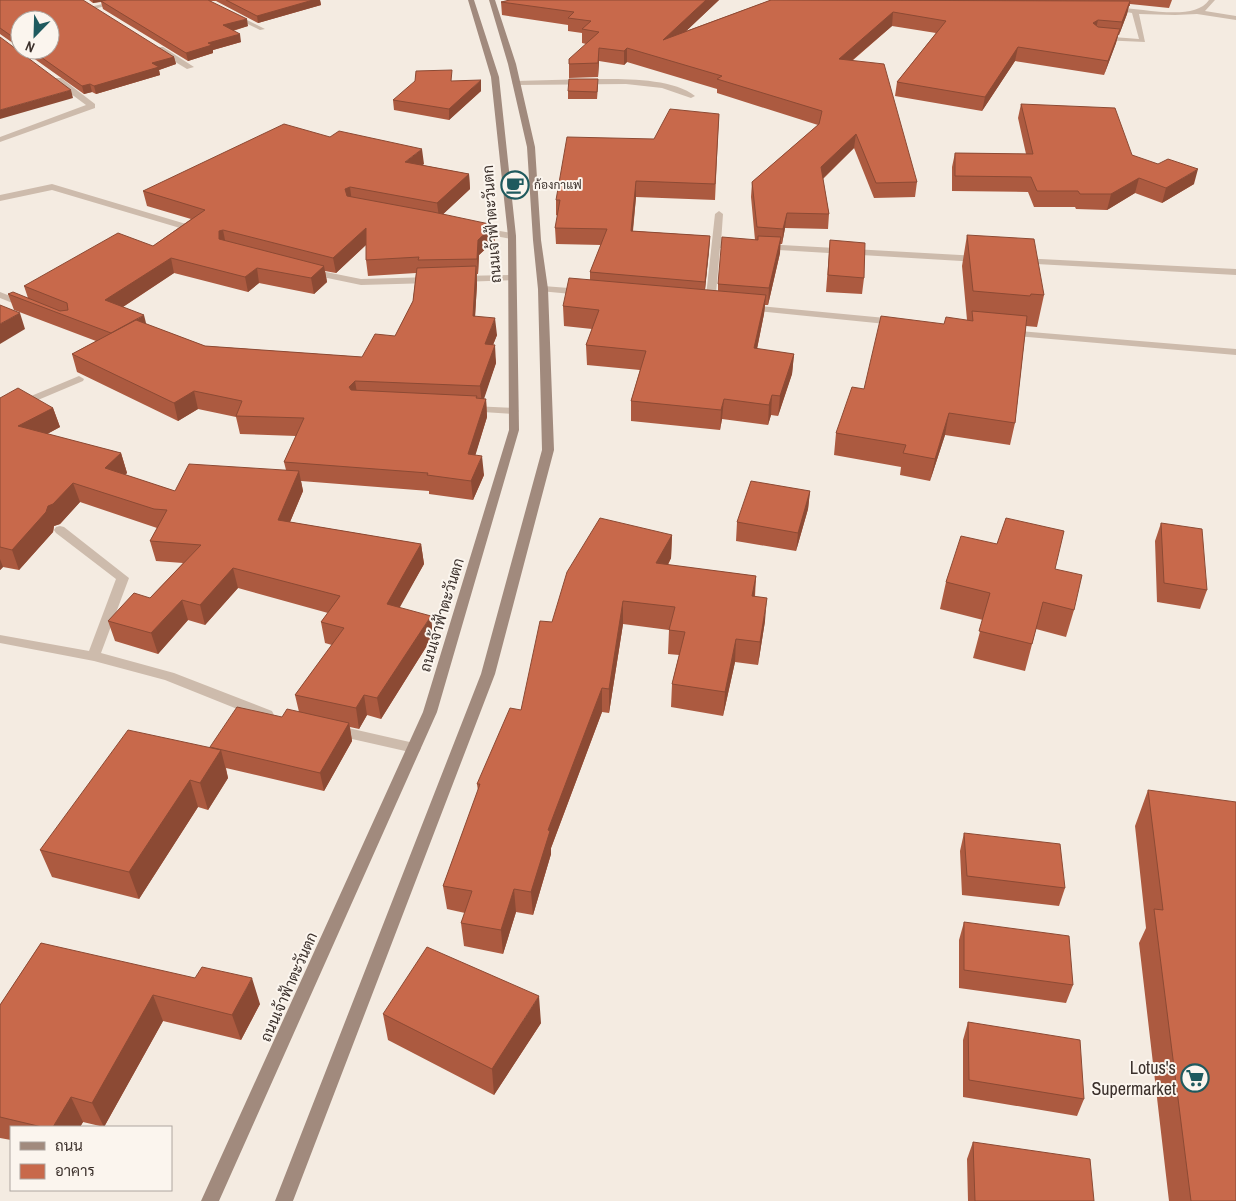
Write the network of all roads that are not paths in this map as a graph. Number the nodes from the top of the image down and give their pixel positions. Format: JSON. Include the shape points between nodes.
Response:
{"nodes":[{"id":1,"x":129,"y":0,"type":"edge"},
{"id":2,"x":471,"y":0,"type":"edge"},
{"id":3,"x":492,"y":0,"type":"edge"},
{"id":4,"x":1212,"y":0,"type":"edge"},
{"id":5,"x":504,"y":8,"type":"edge"},
{"id":6,"x":1107,"y":9,"type":"edge"},
{"id":7,"x":496,"y":10,"type":"junction"},
{"id":8,"x":1135,"y":11,"type":"junction"},
{"id":9,"x":101,"y":12,"type":"edge"},
{"id":10,"x":1198,"y":12,"type":"junction"},
{"id":11,"x":229,"y":13,"type":"edge"},
{"id":12,"x":1236,"y":18,"type":"edge"},
{"id":13,"x":262,"y":29,"type":"dead end"},
{"id":14,"x":1095,"y":37,"type":"edge"},
{"id":15,"x":150,"y":42,"type":"edge"},
{"id":16,"x":190,"y":67,"type":"dead end"},
{"id":17,"x":54,"y":77,"type":"edge"},
{"id":18,"x":516,"y":83,"type":"junction"},
{"id":19,"x":692,"y":96,"type":"dead end"},
{"id":20,"x":0,"y":140,"type":"edge"},
{"id":21,"x":0,"y":198,"type":"edge"},
{"id":22,"x":719,"y":214,"type":"dead end"},
{"id":23,"x":183,"y":226,"type":"edge"},
{"id":24,"x":465,"y":228,"type":"edge"},
{"id":25,"x":512,"y":236,"type":"junction"},
{"id":26,"x":716,"y":245,"type":"junction"},
{"id":27,"x":991,"y":259,"type":"edge"},
{"id":28,"x":1010,"y":260,"type":"edge"},
{"id":29,"x":300,"y":269,"type":"edge"},
{"id":30,"x":1236,"y":272,"type":"edge"},
{"id":31,"x":512,"y":278,"type":"junction"},
{"id":32,"x":543,"y":289,"type":"junction"},
{"id":33,"x":592,"y":293,"type":"edge"},
{"id":34,"x":0,"y":295,"type":"edge"},
{"id":35,"x":710,"y":305,"type":"edge"},
{"id":36,"x":739,"y":307,"type":"edge"},
{"id":37,"x":36,"y":310,"type":"edge"},
{"id":38,"x":903,"y":323,"type":"edge"},
{"id":39,"x":1000,"y":332,"type":"edge"},
{"id":40,"x":1236,"y":352,"type":"edge"},
{"id":41,"x":79,"y":380,"type":"dead end"},
{"id":42,"x":456,"y":408,"type":"edge"},
{"id":43,"x":514,"y":411,"type":"junction"},
{"id":44,"x":0,"y":413,"type":"edge"},
{"id":45,"x":60,"y":530,"type":"dead end"},
{"id":46,"x":0,"y":639,"type":"edge"},
{"id":47,"x":94,"y":656,"type":"junction"},
{"id":48,"x":280,"y":718,"type":"edge"},
{"id":49,"x":318,"y":727,"type":"edge"},
{"id":50,"x":414,"y":748,"type":"junction"},
{"id":51,"x":210,"y":1201,"type":"edge"},
{"id":52,"x":284,"y":1201,"type":"edge"}],
"edges":[{"from":1,"to":9,"type":"street","via":[[90,5]]},
{"from":2,"to":25,"type":"main road","name":"ถนนเจ้าฟ้าตะวันตก","via":[[495,77]]},
{"from":3,"to":7,"type":"main road"},
{"from":4,"to":10,"type":"street","via":[[1206,9]]},
{"from":5,"to":7,"type":"street"},
{"from":6,"to":8,"type":"street"},
{"from":7,"to":18,"type":"main road"},
{"from":8,"to":10,"type":"street"},
{"from":8,"to":14,"type":"street","via":[[1143,41]]},
{"from":10,"to":12,"type":"street"},
{"from":11,"to":13,"type":"street"},
{"from":15,"to":16,"type":"street"},
{"from":17,"to":20,"type":"street","via":[[92,106]]},
{"from":18,"to":19,"type":"street","via":[[604,80],[664,86]]},
{"from":18,"to":32,"type":"main road","via":[[531,146],[536,240]]},
{"from":21,"to":23,"type":"street","via":[[52,187]]},
{"from":22,"to":26,"type":"street"},
{"from":24,"to":25,"type":"street"},
{"from":25,"to":31,"type":"main road","name":"ถนนเจ้าฟ้าตะวันตก"},
{"from":26,"to":27,"type":"street"},
{"from":26,"to":35,"type":"street"},
{"from":28,"to":30,"type":"street"},
{"from":29,"to":31,"type":"street","via":[[362,282]]},
{"from":31,"to":43,"type":"main road","name":"ถนนเจ้าฟ้าตะวันตก"},
{"from":32,"to":33,"type":"street"},
{"from":32,"to":52,"type":"main road","via":[[548,450],[488,674]]},
{"from":34,"to":37,"type":"street","via":[[16,297]]},
{"from":36,"to":38,"type":"street"},
{"from":39,"to":40,"type":"street"},
{"from":41,"to":44,"type":"street"},
{"from":42,"to":43,"type":"street"},
{"from":43,"to":50,"type":"main road","name":"ถนนเจ้าฟ้าตะวันตก","via":[[514,430],[430,712]]},
{"from":45,"to":47,"type":"street","via":[[124,578]]},
{"from":46,"to":47,"type":"street"},
{"from":47,"to":48,"type":"street","via":[[169,676],[261,714]]},
{"from":49,"to":50,"type":"street"},
{"from":50,"to":51,"type":"main road","name":"ถนนเจ้าฟ้าตะวันตก"}]}
